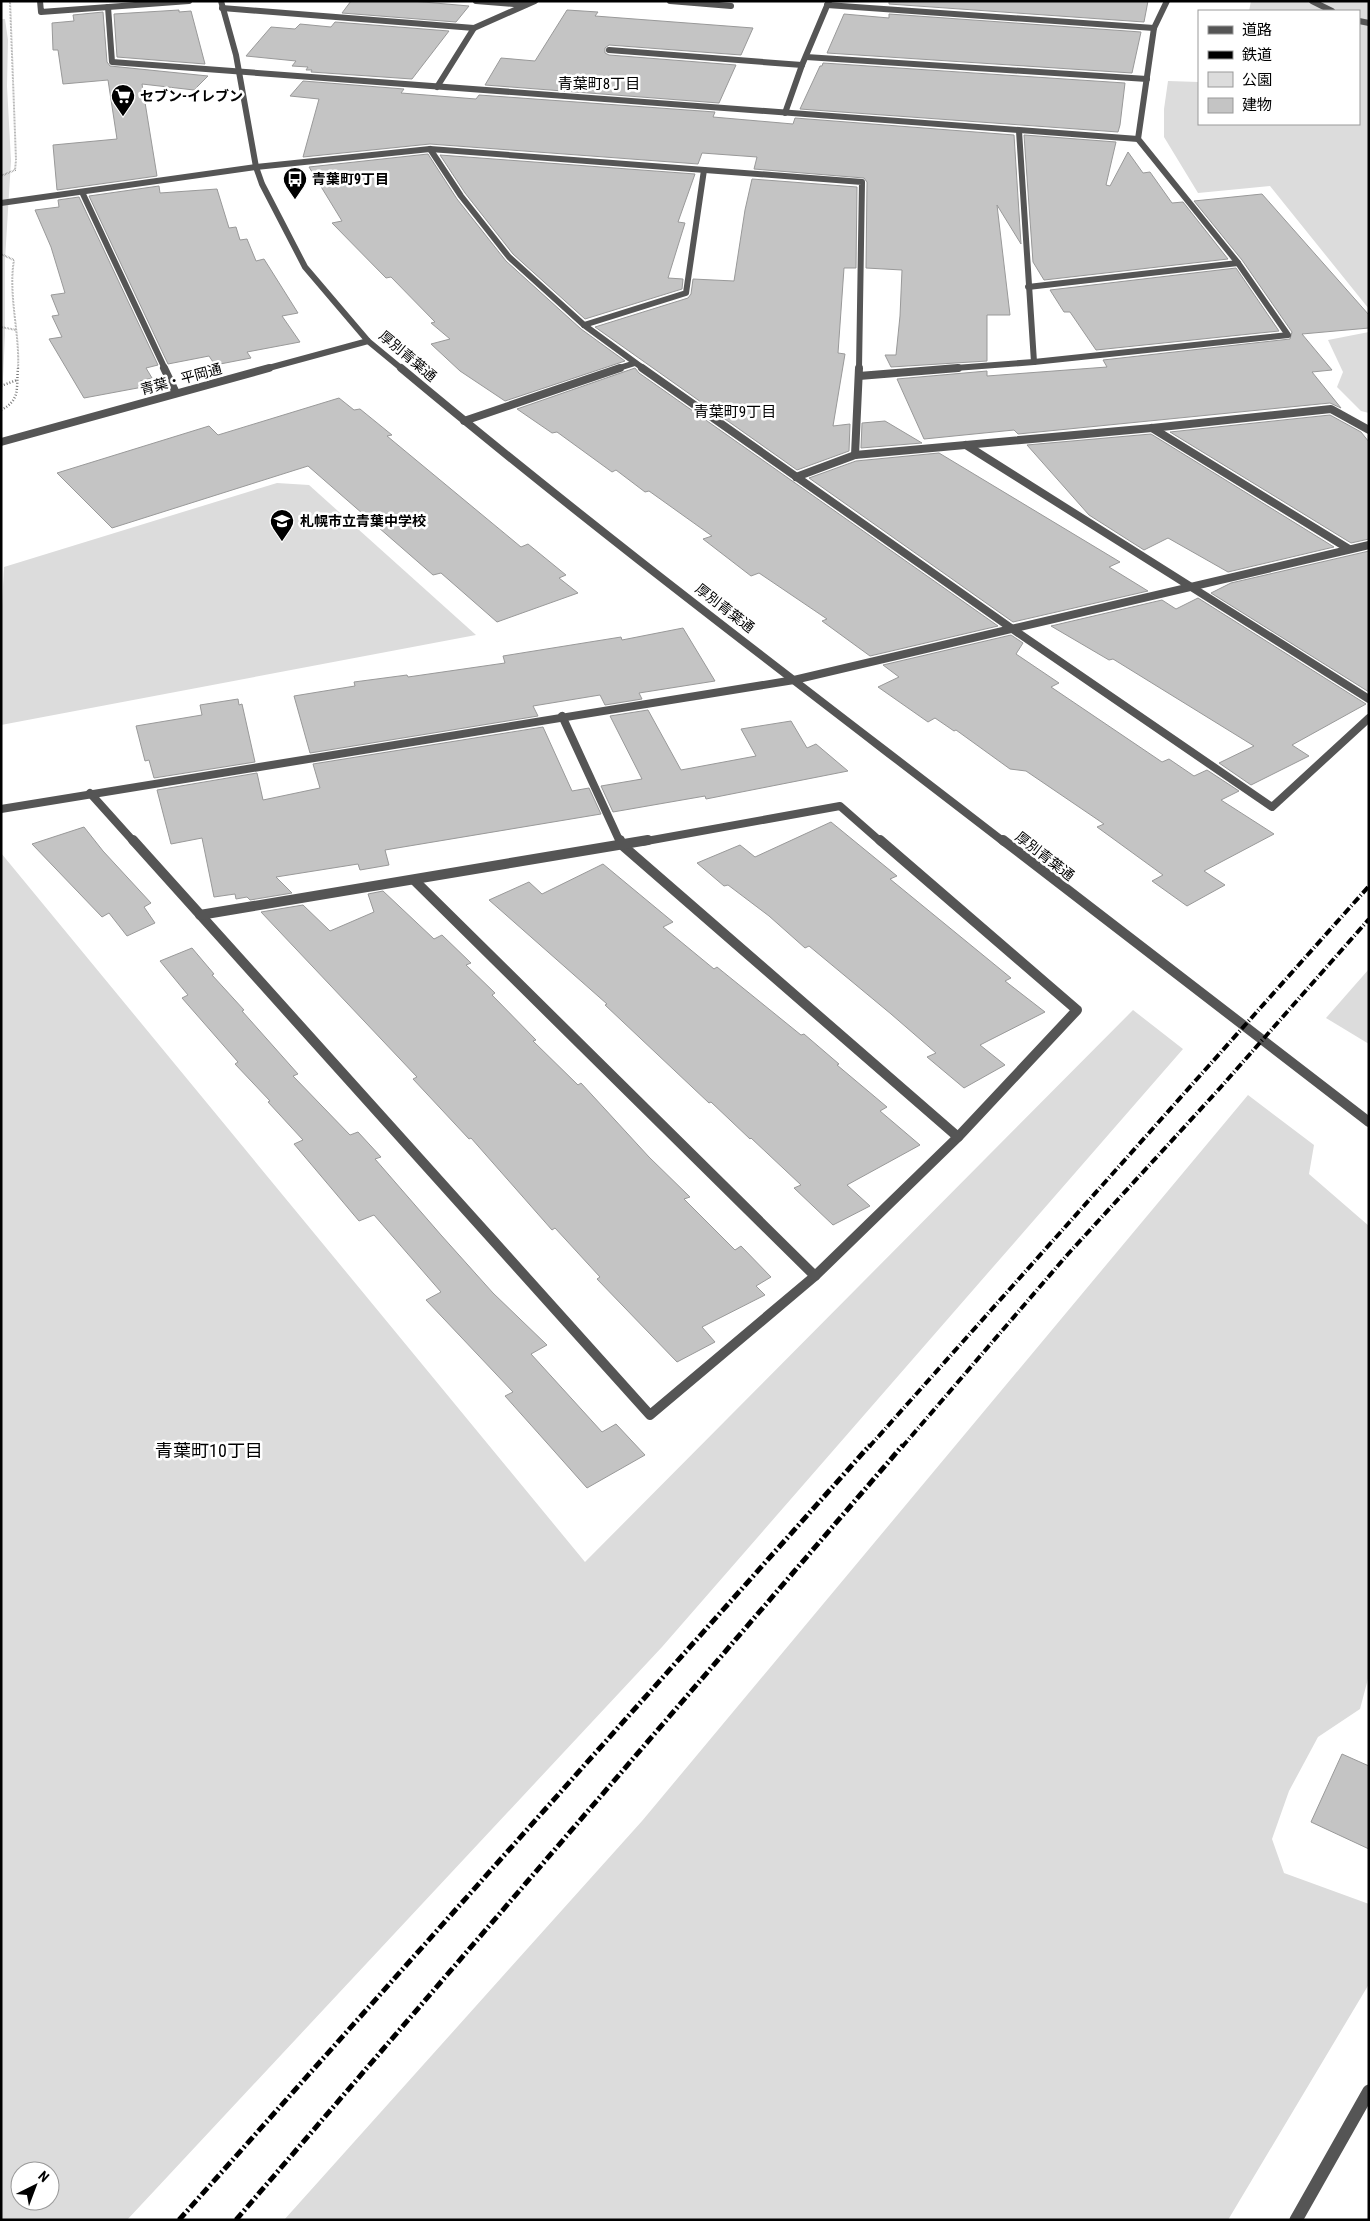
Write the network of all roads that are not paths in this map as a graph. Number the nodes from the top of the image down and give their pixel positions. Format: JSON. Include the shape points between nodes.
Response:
{"nodes":[{"id":1,"x":40,"y":1,"type":"edge"},
{"id":2,"x":188,"y":1,"type":"edge"},
{"id":3,"x":476,"y":1,"type":"edge"},
{"id":4,"x":535,"y":1,"type":"edge"},
{"id":5,"x":670,"y":1,"type":"edge"},
{"id":6,"x":1167,"y":1,"type":"edge"},
{"id":7,"x":1312,"y":1,"type":"edge"},
{"id":8,"x":828,"y":3,"type":"edge"},
{"id":9,"x":221,"y":5,"type":"edge"},
{"id":10,"x":526,"y":6,"type":"junction"},
{"id":11,"x":731,"y":6,"type":"dead end"},
{"id":12,"x":108,"y":7,"type":"junction"},
{"id":13,"x":1330,"y":10,"type":"edge"},
{"id":14,"x":474,"y":28,"type":"junction"},
{"id":15,"x":1154,"y":28,"type":"junction"},
{"id":16,"x":609,"y":50,"type":"dead end"},
{"id":17,"x":806,"y":57,"type":"junction"},
{"id":18,"x":802,"y":65,"type":"junction"},
{"id":19,"x":239,"y":73,"type":"junction"},
{"id":20,"x":1147,"y":79,"type":"junction"},
{"id":21,"x":437,"y":87,"type":"junction"},
{"id":22,"x":785,"y":113,"type":"junction"},
{"id":23,"x":1019,"y":131,"type":"junction"},
{"id":24,"x":1138,"y":139,"type":"junction"},
{"id":25,"x":430,"y":149,"type":"junction"},
{"id":26,"x":256,"y":167,"type":"junction"},
{"id":27,"x":704,"y":170,"type":"junction"},
{"id":28,"x":82,"y":192,"type":"junction"},
{"id":29,"x":1,"y":204,"type":"edge"},
{"id":30,"x":1238,"y":263,"type":"junction"},
{"id":31,"x":1028,"y":287,"type":"junction"},
{"id":32,"x":584,"y":324,"type":"junction"},
{"id":33,"x":368,"y":341,"type":"junction"},
{"id":34,"x":1034,"y":362,"type":"junction"},
{"id":35,"x":635,"y":363,"type":"junction"},
{"id":36,"x":859,"y":376,"type":"junction"},
{"id":37,"x":176,"y":393,"type":"junction"},
{"id":38,"x":464,"y":421,"type":"junction"},
{"id":39,"x":1152,"y":428,"type":"junction"},
{"id":40,"x":1369,"y":430,"type":"edge"},
{"id":41,"x":1,"y":442,"type":"edge"},
{"id":42,"x":966,"y":445,"type":"junction"},
{"id":43,"x":855,"y":455,"type":"junction"},
{"id":44,"x":796,"y":477,"type":"junction"},
{"id":45,"x":1369,"y":545,"type":"edge"},
{"id":46,"x":1349,"y":549,"type":"junction"},
{"id":47,"x":1189,"y":587,"type":"junction"},
{"id":48,"x":1011,"y":628,"type":"junction"},
{"id":49,"x":794,"y":680,"type":"junction"},
{"id":50,"x":1369,"y":699,"type":"edge"},
{"id":51,"x":562,"y":716,"type":"junction"},
{"id":52,"x":1369,"y":718,"type":"edge"},
{"id":53,"x":90,"y":793,"type":"junction"},
{"id":54,"x":1,"y":809,"type":"edge"},
{"id":55,"x":622,"y":845,"type":"junction"},
{"id":56,"x":414,"y":880,"type":"junction"},
{"id":57,"x":200,"y":914,"type":"junction"},
{"id":58,"x":1369,"y":1122,"type":"edge"},
{"id":59,"x":958,"y":1137,"type":"junction"},
{"id":60,"x":815,"y":1276,"type":"junction"},
{"id":61,"x":1369,"y":2091,"type":"edge"},
{"id":62,"x":1296,"y":2220,"type":"edge"}],
"edges":[{"from":1,"to":12,"type":"street","via":[[40,12]]},
{"from":2,"to":12,"type":"street"},
{"from":3,"to":10,"type":"street"},
{"from":4,"to":10,"type":"street"},
{"from":5,"to":11,"type":"street"},
{"from":6,"to":15,"type":"street"},
{"from":7,"to":13,"type":"street"},
{"from":8,"to":15,"type":"street"},
{"from":8,"to":17,"type":"street"},
{"from":9,"to":14,"type":"street"},
{"from":9,"to":19,"type":"street","name":"厚別青葉通"},
{"from":10,"to":14,"type":"street"},
{"from":12,"to":19,"type":"street","via":[[112,62]]},
{"from":14,"to":21,"type":"street"},
{"from":15,"to":20,"type":"street"},
{"from":16,"to":18,"type":"street"},
{"from":17,"to":18,"type":"street"},
{"from":17,"to":20,"type":"street"},
{"from":18,"to":22,"type":"street"},
{"from":19,"to":21,"type":"street"},
{"from":19,"to":26,"type":"street","name":"厚別青葉通"},
{"from":20,"to":24,"type":"street"},
{"from":21,"to":22,"type":"street"},
{"from":22,"to":23,"type":"street"},
{"from":23,"to":24,"type":"street"},
{"from":23,"to":31,"type":"street"},
{"from":24,"to":30,"type":"street"},
{"from":25,"to":26,"type":"street"},
{"from":25,"to":27,"type":"street"},
{"from":25,"to":32,"type":"street","via":[[461,196],[509,257]]},
{"from":26,"to":28,"type":"street"},
{"from":26,"to":33,"type":"street","name":"厚別青葉通","via":[[305,266]]},
{"from":27,"to":32,"type":"street","via":[[686,293]]},
{"from":27,"to":36,"type":"street","via":[[862,182]]},
{"from":28,"to":29,"type":"street"},
{"from":28,"to":37,"type":"street"},
{"from":30,"to":31,"type":"street"},
{"from":30,"to":34,"type":"street","via":[[1288,335]]},
{"from":31,"to":34,"type":"street"},
{"from":32,"to":35,"type":"street"},
{"from":33,"to":37,"type":"street","name":"青葉・平岡通"},
{"from":33,"to":38,"type":"street","name":"厚別青葉通"},
{"from":34,"to":36,"type":"street"},
{"from":35,"to":38,"type":"street"},
{"from":35,"to":44,"type":"street"},
{"from":36,"to":43,"type":"street"},
{"from":37,"to":41,"type":"street","name":"青葉・平岡通"},
{"from":38,"to":49,"type":"street","name":"厚別青葉通"},
{"from":39,"to":40,"type":"street","via":[[1331,408]]},
{"from":39,"to":42,"type":"street"},
{"from":39,"to":46,"type":"street"},
{"from":42,"to":43,"type":"street"},
{"from":42,"to":47,"type":"street"},
{"from":43,"to":44,"type":"street"},
{"from":44,"to":48,"type":"street"},
{"from":45,"to":46,"type":"street"},
{"from":46,"to":47,"type":"street"},
{"from":47,"to":48,"type":"street"},
{"from":47,"to":50,"type":"street"},
{"from":48,"to":49,"type":"street"},
{"from":48,"to":52,"type":"street","via":[[1272,807]]},
{"from":49,"to":51,"type":"street"},
{"from":49,"to":58,"type":"street","name":"厚別青葉通"},
{"from":51,"to":53,"type":"street"},
{"from":51,"to":55,"type":"street"},
{"from":53,"to":54,"type":"street"},
{"from":53,"to":57,"type":"street"},
{"from":55,"to":56,"type":"street"},
{"from":55,"to":59,"type":"street"},
{"from":55,"to":59,"type":"street","via":[[840,806],[1077,1010]]},
{"from":56,"to":57,"type":"street"},
{"from":56,"to":60,"type":"street"},
{"from":57,"to":60,"type":"street","via":[[650,1415]]},
{"from":59,"to":60,"type":"street"},
{"from":61,"to":62,"type":"street"}]}
